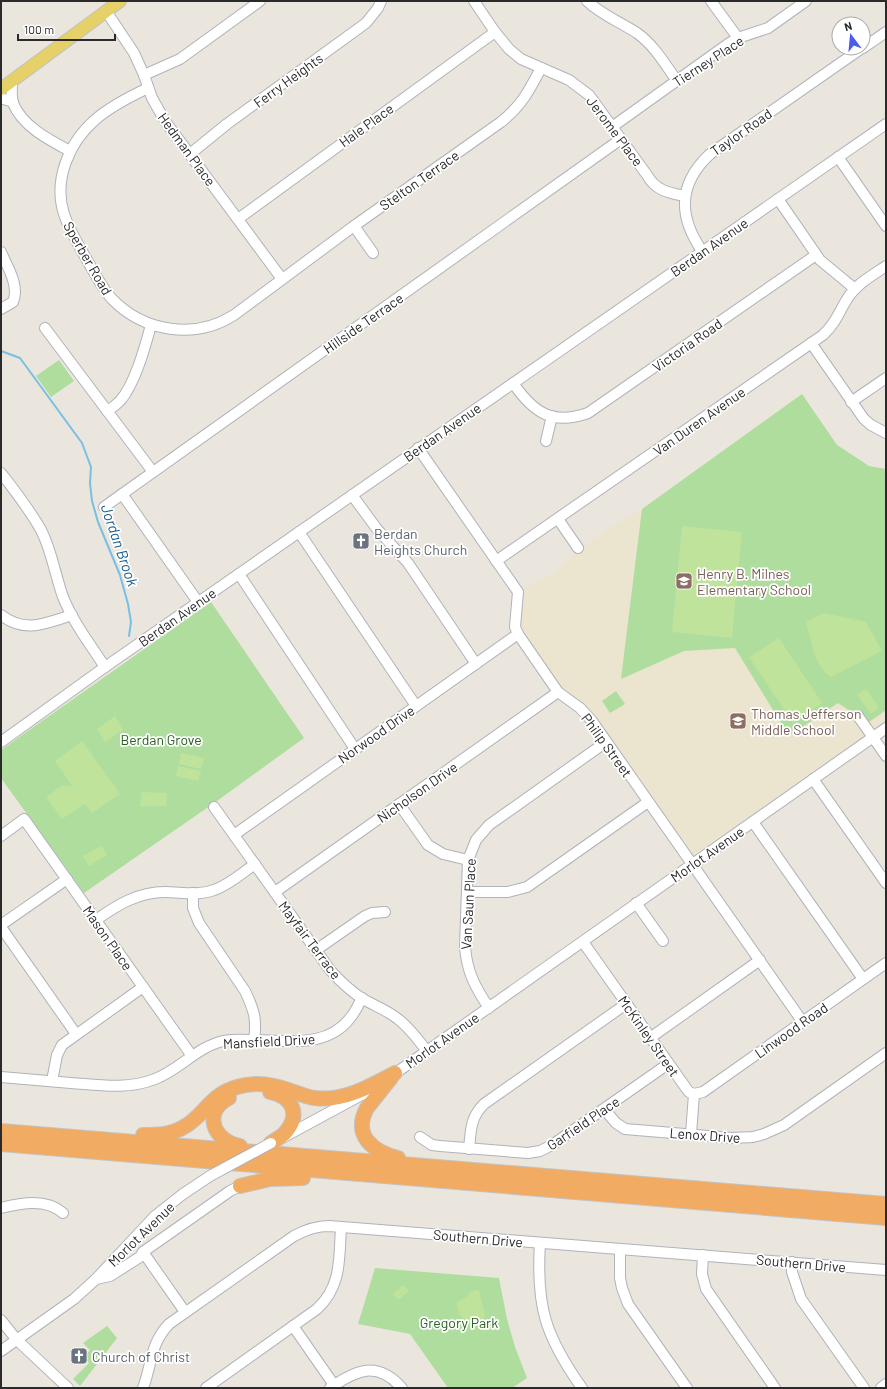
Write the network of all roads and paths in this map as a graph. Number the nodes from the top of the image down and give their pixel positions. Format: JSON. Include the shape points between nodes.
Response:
{"nodes":[{"id":1,"x":120,"y":1,"type":"edge"},
{"id":2,"x":260,"y":1,"type":"edge"},
{"id":3,"x":381,"y":1,"type":"edge"},
{"id":4,"x":474,"y":1,"type":"edge"},
{"id":5,"x":587,"y":1,"type":"edge"},
{"id":6,"x":711,"y":1,"type":"edge"},
{"id":7,"x":806,"y":1,"type":"edge"},
{"id":8,"x":106,"y":12,"type":"junction"},
{"id":9,"x":494,"y":32,"type":"junction"},
{"id":10,"x":886,"y":32,"type":"edge"},
{"id":11,"x":738,"y":38,"type":"junction"},
{"id":12,"x":871,"y":42,"type":"edge"},
{"id":13,"x":851,"y":56,"type":"edge"},
{"id":14,"x":541,"y":68,"type":"junction"},
{"id":15,"x":144,"y":75,"type":"junction"},
{"id":16,"x":12,"y":81,"type":"junction"},
{"id":17,"x":677,"y":81,"type":"junction"},
{"id":18,"x":148,"y":88,"type":"junction"},
{"id":19,"x":1,"y":90,"type":"edge"},
{"id":20,"x":13,"y":102,"type":"junction"},
{"id":21,"x":886,"y":124,"type":"edge"},
{"id":22,"x":612,"y":126,"type":"junction"},
{"id":23,"x":621,"y":139,"type":"junction"},
{"id":24,"x":70,"y":151,"type":"junction"},
{"id":25,"x":190,"y":154,"type":"junction"},
{"id":26,"x":838,"y":157,"type":"junction"},
{"id":27,"x":685,"y":196,"type":"junction"},
{"id":28,"x":778,"y":199,"type":"junction"},
{"id":29,"x":238,"y":219,"type":"junction"},
{"id":30,"x":354,"y":226,"type":"junction"},
{"id":31,"x":886,"y":226,"type":"edge"},
{"id":32,"x":1,"y":252,"type":"edge"},
{"id":33,"x":702,"y":252,"type":"junction"},
{"id":34,"x":373,"y":253,"type":"dead end"},
{"id":35,"x":816,"y":256,"type":"junction"},
{"id":36,"x":886,"y":266,"type":"edge"},
{"id":37,"x":282,"y":279,"type":"junction"},
{"id":38,"x":855,"y":289,"type":"junction"},
{"id":39,"x":1,"y":309,"type":"edge"},
{"id":40,"x":152,"y":325,"type":"junction"},
{"id":41,"x":45,"y":328,"type":"dead end"},
{"id":42,"x":811,"y":343,"type":"junction"},
{"id":43,"x":886,"y":378,"type":"edge"},
{"id":44,"x":513,"y":383,"type":"junction"},
{"id":45,"x":851,"y":402,"type":"junction"},
{"id":46,"x":107,"y":411,"type":"junction"},
{"id":47,"x":552,"y":416,"type":"junction"},
{"id":48,"x":886,"y":433,"type":"edge"},
{"id":49,"x":546,"y":441,"type":"dead end"},
{"id":50,"x":418,"y":448,"type":"junction"},
{"id":51,"x":154,"y":472,"type":"junction"},
{"id":52,"x":2,"y":475,"type":"edge"},
{"id":53,"x":122,"y":494,"type":"junction"},
{"id":54,"x":352,"y":495,"type":"junction"},
{"id":55,"x":104,"y":507,"type":"dead end"},
{"id":56,"x":558,"y":519,"type":"junction"},
{"id":57,"x":299,"y":532,"type":"junction"},
{"id":58,"x":578,"y":548,"type":"dead end"},
{"id":59,"x":496,"y":561,"type":"junction"},
{"id":60,"x":239,"y":574,"type":"junction"},
{"id":61,"x":198,"y":602,"type":"junction"},
{"id":62,"x":1,"y":615,"type":"edge"},
{"id":63,"x":72,"y":615,"type":"junction"},
{"id":64,"x":518,"y":634,"type":"junction"},
{"id":65,"x":476,"y":664,"type":"junction"},
{"id":66,"x":105,"y":667,"type":"junction"},
{"id":67,"x":558,"y":692,"type":"junction"},
{"id":68,"x":416,"y":706,"type":"junction"},
{"id":69,"x":858,"y":716,"type":"dead end"},
{"id":70,"x":886,"y":728,"type":"edge"},
{"id":71,"x":873,"y":737,"type":"junction"},
{"id":72,"x":1,"y":742,"type":"edge"},
{"id":73,"x":606,"y":742,"type":"junction"},
{"id":74,"x":355,"y":749,"type":"junction"},
{"id":75,"x":886,"y":756,"type":"edge"},
{"id":76,"x":813,"y":779,"type":"junction"},
{"id":77,"x":648,"y":802,"type":"junction"},
{"id":78,"x":399,"y":804,"type":"junction"},
{"id":79,"x":214,"y":807,"type":"dead end"},
{"id":80,"x":753,"y":822,"type":"junction"},
{"id":81,"x":234,"y":835,"type":"junction"},
{"id":82,"x":1,"y":836,"type":"edge"},
{"id":83,"x":468,"y":860,"type":"junction"},
{"id":84,"x":255,"y":864,"type":"junction"},
{"id":85,"x":692,"y":864,"type":"junction"},
{"id":86,"x":67,"y":879,"type":"junction"},
{"id":87,"x":886,"y":883,"type":"edge"},
{"id":88,"x":275,"y":892,"type":"junction"},
{"id":89,"x":466,"y":892,"type":"junction"},
{"id":90,"x":193,"y":893,"type":"junction"},
{"id":91,"x":636,"y":904,"type":"junction"},
{"id":92,"x":385,"y":912,"type":"dead end"},
{"id":93,"x":96,"y":920,"type":"junction"},
{"id":94,"x":1,"y":926,"type":"edge"},
{"id":95,"x":663,"y":941,"type":"dead end"},
{"id":96,"x":582,"y":942,"type":"junction"},
{"id":97,"x":316,"y":950,"type":"junction"},
{"id":98,"x":760,"y":960,"type":"junction"},
{"id":99,"x":886,"y":963,"type":"edge"},
{"id":100,"x":863,"y":979,"type":"junction"},
{"id":101,"x":143,"y":987,"type":"junction"},
{"id":102,"x":362,"y":998,"type":"junction"},
{"id":103,"x":626,"y":1004,"type":"junction"},
{"id":104,"x":489,"y":1008,"type":"junction"},
{"id":105,"x":802,"y":1021,"type":"junction"},
{"id":106,"x":76,"y":1034,"type":"junction"},
{"id":107,"x":650,"y":1038,"type":"junction"},
{"id":108,"x":254,"y":1040,"type":"junction"},
{"id":109,"x":427,"y":1051,"type":"junction"},
{"id":110,"x":886,"y":1053,"type":"edge"},
{"id":111,"x":192,"y":1056,"type":"junction"},
{"id":112,"x":668,"y":1064,"type":"junction"},
{"id":113,"x":395,"y":1073,"type":"junction"},
{"id":114,"x":1,"y":1077,"type":"edge"},
{"id":115,"x":52,"y":1081,"type":"junction"},
{"id":116,"x":694,"y":1094,"type":"junction"},
{"id":117,"x":604,"y":1109,"type":"junction"},
{"id":118,"x":1,"y":1125,"type":"edge"},
{"id":119,"x":1,"y":1131,"type":"edge"},
{"id":120,"x":691,"y":1134,"type":"junction"},
{"id":121,"x":420,"y":1137,"type":"dead end"},
{"id":122,"x":271,"y":1143,"type":"junction"},
{"id":123,"x":1,"y":1144,"type":"edge"},
{"id":124,"x":470,"y":1148,"type":"junction"},
{"id":125,"x":301,"y":1156,"type":"junction"},
{"id":126,"x":447,"y":1168,"type":"junction"},
{"id":127,"x":240,"y":1186,"type":"joint"},
{"id":128,"x":506,"y":1186,"type":"junction"},
{"id":129,"x":886,"y":1204,"type":"edge"},
{"id":130,"x":1,"y":1208,"type":"edge"},
{"id":131,"x":63,"y":1213,"type":"dead end"},
{"id":132,"x":886,"y":1218,"type":"edge"},
{"id":133,"x":342,"y":1227,"type":"junction"},
{"id":134,"x":540,"y":1243,"type":"junction"},
{"id":135,"x":620,"y":1250,"type":"junction"},
{"id":136,"x":143,"y":1252,"type":"junction"},
{"id":137,"x":703,"y":1255,"type":"junction"},
{"id":138,"x":792,"y":1262,"type":"junction"},
{"id":139,"x":886,"y":1270,"type":"edge"},
{"id":140,"x":96,"y":1279,"type":"junction"},
{"id":141,"x":185,"y":1312,"type":"junction"},
{"id":142,"x":1,"y":1320,"type":"edge"},
{"id":143,"x":293,"y":1326,"type":"junction"},
{"id":144,"x":16,"y":1339,"type":"junction"},
{"id":145,"x":1,"y":1351,"type":"edge"},
{"id":146,"x":886,"y":1384,"type":"edge"},
{"id":147,"x":332,"y":1387,"type":"edge"},
{"id":148,"x":579,"y":1387,"type":"edge"},
{"id":149,"x":68,"y":1388,"type":"edge"},
{"id":150,"x":143,"y":1388,"type":"edge"},
{"id":151,"x":206,"y":1388,"type":"edge"},
{"id":152,"x":402,"y":1388,"type":"edge"},
{"id":153,"x":687,"y":1388,"type":"edge"},
{"id":154,"x":775,"y":1388,"type":"edge"},
{"id":155,"x":864,"y":1388,"type":"edge"},
{"id":156,"x":880,"y":1388,"type":"edge"}],
"edges":[{"from":1,"to":8,"type":"main road"},
{"from":2,"to":15,"type":"street","via":[[180,59]]},
{"from":3,"to":25,"type":"street","name":"Ferry Heights","via":[[366,23]]},
{"from":4,"to":9,"type":"street","name":"Jerome Place"},
{"from":5,"to":17,"type":"street","via":[[607,17],[645,40]]},
{"from":6,"to":11,"type":"street"},
{"from":7,"to":11,"type":"street","name":"Tierney Place","via":[[768,28]]},
{"from":8,"to":15,"type":"street","name":"Hedman Place","via":[[134,53]]},
{"from":8,"to":16,"type":"main road"},
{"from":9,"to":14,"type":"street","name":"Jerome Place","via":[[521,59]]},
{"from":9,"to":29,"type":"street","name":"Hale Place"},
{"from":10,"to":12,"type":"street","name":"Taylor Road"},
{"from":11,"to":17,"type":"street","name":"Tierney Place"},
{"from":13,"to":27,"type":"street","name":"Taylor Road","via":[[710,154],[693,173]]},
{"from":14,"to":22,"type":"street","name":"Jerome Place","via":[[579,86]]},
{"from":14,"to":30,"type":"street","name":"Stelton Terrace","via":[[524,100],[514,112]]},
{"from":15,"to":18,"type":"street","name":"Hedman Place"},
{"from":16,"to":19,"type":"main road"},
{"from":16,"to":20,"type":"street"},
{"from":17,"to":22,"type":"street","name":"Tierney Place"},
{"from":18,"to":24,"type":"street","name":"Sperber Road","via":[[116,104],[94,120]]},
{"from":18,"to":25,"type":"street","name":"Hedman Place","via":[[165,121]]},
{"from":19,"to":20,"type":"street"},
{"from":20,"to":24,"type":"street","via":[[35,130]]},
{"from":21,"to":26,"type":"street","name":"Berdan Avenue"},
{"from":22,"to":23,"type":"street","name":"Jerome Place"},
{"from":23,"to":27,"type":"street","name":"Jerome Place","via":[[656,187],[668,193]]},
{"from":23,"to":51,"type":"street","name":"Hillside Terrace"},
{"from":24,"to":40,"type":"street","name":"Sperber Road","via":[[64,167],[61,188],[67,224],[111,298],[128,313]]},
{"from":25,"to":29,"type":"street","name":"Hedman Place"},
{"from":26,"to":28,"type":"street","name":"Berdan Avenue"},
{"from":26,"to":31,"type":"street"},
{"from":27,"to":33,"type":"street","name":"Taylor Road","via":[[686,216],[692,237]]},
{"from":28,"to":33,"type":"street","name":"Berdan Avenue"},
{"from":28,"to":35,"type":"street"},
{"from":29,"to":37,"type":"street","name":"Hedman Place"},
{"from":30,"to":34,"type":"street"},
{"from":30,"to":37,"type":"street","name":"Stelton Terrace"},
{"from":32,"to":39,"type":"street","via":[[16,292],[13,302]]},
{"from":33,"to":44,"type":"street","name":"Berdan Avenue"},
{"from":35,"to":38,"type":"street"},
{"from":35,"to":47,"type":"street","name":"Victoria Road","via":[[596,408],[579,416]]},
{"from":36,"to":38,"type":"street","name":"Van Duren Avenue"},
{"from":37,"to":40,"type":"street","name":"Sperber Road","via":[[225,321],[211,326],[187,330]]},
{"from":38,"to":42,"type":"street","name":"Van Duren Avenue","via":[[830,329]]},
{"from":40,"to":46,"type":"street","via":[[127,390],[118,403]]},
{"from":41,"to":46,"type":"street"},
{"from":42,"to":45,"type":"street"},
{"from":42,"to":56,"type":"street","name":"Van Duren Avenue"},
{"from":43,"to":45,"type":"street"},
{"from":44,"to":47,"type":"street","name":"Victoria Road","via":[[528,404]]},
{"from":44,"to":50,"type":"street","name":"Berdan Avenue"},
{"from":45,"to":48,"type":"street","via":[[870,425]]},
{"from":46,"to":51,"type":"street"},
{"from":47,"to":49,"type":"street"},
{"from":50,"to":54,"type":"street","name":"Berdan Avenue"},
{"from":50,"to":59,"type":"street"},
{"from":51,"to":53,"type":"street","name":"Hillside Terrace"},
{"from":52,"to":63,"type":"street","via":[[42,531],[62,596]]},
{"from":53,"to":55,"type":"street","name":"Hillside Terrace"},
{"from":53,"to":61,"type":"street"},
{"from":54,"to":57,"type":"street","name":"Berdan Avenue"},
{"from":54,"to":65,"type":"street","via":[[377,529],[408,562]]},
{"from":56,"to":58,"type":"street"},
{"from":56,"to":59,"type":"street","name":"Van Duren Avenue"},
{"from":57,"to":60,"type":"street","name":"Berdan Avenue"},
{"from":57,"to":68,"type":"street"},
{"from":59,"to":64,"type":"street","via":[[518,592]]},
{"from":60,"to":61,"type":"street","name":"Berdan Avenue"},
{"from":60,"to":74,"type":"street"},
{"from":61,"to":66,"type":"street","name":"Berdan Avenue"},
{"from":62,"to":63,"type":"street","via":[[14,623],[30,626]]},
{"from":63,"to":66,"type":"street"},
{"from":64,"to":65,"type":"street","name":"Norwood Drive"},
{"from":64,"to":67,"type":"street","name":"Philip Street"},
{"from":65,"to":68,"type":"street","name":"Norwood Drive"},
{"from":66,"to":72,"type":"street","name":"Berdan Avenue"},
{"from":67,"to":73,"type":"street","name":"Philip Street","via":[[586,714]]},
{"from":67,"to":78,"type":"street","name":"Nicholson Drive"},
{"from":68,"to":74,"type":"street","name":"Norwood Drive"},
{"from":69,"to":71,"type":"street"},
{"from":70,"to":71,"type":"street","name":"Morlot Avenue"},
{"from":71,"to":75,"type":"street"},
{"from":71,"to":76,"type":"street","name":"Morlot Avenue"},
{"from":73,"to":77,"type":"street","name":"Philip Street"},
{"from":73,"to":83,"type":"street","name":"Van Saun Place","via":[[489,825],[476,840]]},
{"from":74,"to":81,"type":"street","name":"Norwood Drive"},
{"from":76,"to":80,"type":"street","name":"Morlot Avenue"},
{"from":76,"to":87,"type":"street"},
{"from":77,"to":85,"type":"street","name":"Philip Street"},
{"from":77,"to":89,"type":"street","via":[[527,887],[508,892]]},
{"from":78,"to":83,"type":"street","via":[[428,845],[443,854]]},
{"from":78,"to":88,"type":"street","name":"Nicholson Drive"},
{"from":79,"to":81,"type":"street","name":"Mayfair Terrace"},
{"from":80,"to":85,"type":"street","name":"Morlot Avenue"},
{"from":80,"to":100,"type":"street"},
{"from":81,"to":84,"type":"street","name":"Mayfair Terrace"},
{"from":82,"to":86,"type":"street","name":"Mason Place","via":[[24,819]]},
{"from":83,"to":89,"type":"street","name":"Van Saun Place"},
{"from":84,"to":88,"type":"street","name":"Mayfair Terrace"},
{"from":84,"to":90,"type":"street","via":[[220,888]]},
{"from":85,"to":91,"type":"street","name":"Morlot Avenue"},
{"from":85,"to":98,"type":"street","name":"Philip Street"},
{"from":86,"to":93,"type":"street","name":"Mason Place"},
{"from":86,"to":94,"type":"street"},
{"from":88,"to":97,"type":"street","name":"Mayfair Terrace"},
{"from":89,"to":104,"type":"street","name":"Van Saun Place","via":[[466,958],[471,979]]},
{"from":90,"to":93,"type":"street","via":[[163,892],[141,895],[123,902]]},
{"from":90,"to":108,"type":"street","via":[[193,908],[198,923],[250,1001],[256,1024]]},
{"from":91,"to":95,"type":"street"},
{"from":91,"to":96,"type":"street","name":"Morlot Avenue"},
{"from":92,"to":97,"type":"street","via":[[365,916]]},
{"from":93,"to":101,"type":"street","name":"Mason Place"},
{"from":94,"to":106,"type":"street"},
{"from":96,"to":103,"type":"street","name":"McKinley Street"},
{"from":96,"to":104,"type":"street","name":"Morlot Avenue"},
{"from":97,"to":102,"type":"street","name":"Mayfair Terrace","via":[[340,981]]},
{"from":98,"to":105,"type":"street","name":"Philip Street"},
{"from":98,"to":107,"type":"street"},
{"from":99,"to":100,"type":"street","name":"Linwood Road"},
{"from":100,"to":105,"type":"street","name":"Linwood Road"},
{"from":101,"to":106,"type":"street"},
{"from":101,"to":111,"type":"street","name":"Mason Place"},
{"from":102,"to":108,"type":"street","name":"Mansfield Drive","via":[[346,1023],[324,1038],[302,1042]]},
{"from":102,"to":109,"type":"street","name":"Mayfair Terrace","via":[[380,1006],[399,1020],[410,1029]]},
{"from":103,"to":107,"type":"street","name":"McKinley Street"},
{"from":103,"to":124,"type":"street","via":[[484,1104],[472,1121]]},
{"from":104,"to":109,"type":"street","name":"Morlot Avenue"},
{"from":105,"to":116,"type":"street","name":"Linwood Road","via":[[703,1092]]},
{"from":106,"to":115,"type":"street","via":[[59,1049]]},
{"from":107,"to":112,"type":"street","name":"McKinley Street"},
{"from":108,"to":111,"type":"street","name":"Mansfield Drive","via":[[216,1043]]},
{"from":109,"to":113,"type":"street","name":"Morlot Avenue"},
{"from":110,"to":120,"type":"street","name":"Lenox Drive","via":[[774,1130],[759,1136],[742,1138]]},
{"from":111,"to":115,"type":"street","name":"Mansfield Drive","via":[[157,1079],[134,1085],[114,1087]]},
{"from":112,"to":116,"type":"street","name":"McKinley Street","via":[[686,1088]]},
{"from":112,"to":117,"type":"street","name":"Garfield Place"},
{"from":113,"to":118,"type":"highway","via":[[360,1090],[329,1098],[307,1096],[266,1084],[238,1086],[215,1098],[182,1128],[166,1134],[137,1135]]},
{"from":113,"to":122,"type":"street","name":"Morlot Avenue","via":[[344,1106]]},
{"from":113,"to":126,"type":"highway","via":[[364,1113],[362,1125],[365,1137],[373,1147],[384,1154]]},
{"from":114,"to":115,"type":"street","name":"Mansfield Drive"},
{"from":116,"to":120,"type":"street"},
{"from":117,"to":120,"type":"street","name":"Lenox Drive","via":[[616,1124],[625,1129]]},
{"from":117,"to":124,"type":"street","name":"Garfield Place","via":[[540,1151],[528,1153]]},
{"from":119,"to":125,"type":"highway"},
{"from":121,"to":124,"type":"street","name":"Garfield Place","via":[[432,1145]]},
{"from":122,"to":125,"type":"highway","via":[[283,1134],[293,1118],[292,1107],[285,1097],[266,1091],[240,1093],[226,1100],[214,1113],[217,1133],[225,1141]]},
{"from":122,"to":140,"type":"street","name":"Morlot Avenue","bridge":true,"via":[[210,1176],[183,1194],[155,1216]]},
{"from":123,"to":128,"type":"highway"},
{"from":125,"to":126,"type":"highway"},
{"from":126,"to":129,"type":"highway"},
{"from":127,"to":128,"type":"highway","via":[[270,1179],[292,1178],[422,1185]]},
{"from":127,"to":136,"type":"street","name":"Morlot Avenue"},
{"from":128,"to":132,"type":"highway"},
{"from":130,"to":131,"type":"street","via":[[22,1204],[46,1204]]},
{"from":133,"to":134,"type":"street","name":"Southern Drive"},
{"from":133,"to":141,"type":"street","name":"Southern Drive","via":[[320,1226],[302,1232]]},
{"from":133,"to":143,"type":"street","via":[[338,1276],[332,1291],[317,1309]]},
{"from":134,"to":135,"type":"street","name":"Southern Drive"},
{"from":134,"to":148,"type":"street","via":[[539,1275],[543,1312],[558,1352]]},
{"from":135,"to":137,"type":"street","name":"Southern Drive"},
{"from":135,"to":153,"type":"street","via":[[620,1278],[628,1304]]},
{"from":136,"to":140,"type":"street","name":"Morlot Avenue","via":[[140,1257],[110,1276]]},
{"from":136,"to":141,"type":"street"},
{"from":137,"to":138,"type":"street","name":"Southern Drive"},
{"from":137,"to":154,"type":"street","via":[[702,1274],[706,1289]]},
{"from":138,"to":139,"type":"street","name":"Southern Drive"},
{"from":138,"to":155,"type":"street","via":[[792,1272],[801,1299]]},
{"from":140,"to":144,"type":"street","name":"Morlot Avenue","via":[[63,1308]]},
{"from":141,"to":150,"type":"street","name":"Southern Drive","via":[[169,1324],[158,1338]]},
{"from":142,"to":144,"type":"street"},
{"from":143,"to":147,"type":"street"},
{"from":143,"to":151,"type":"street"},
{"from":144,"to":145,"type":"street","name":"Morlot Avenue"},
{"from":144,"to":149,"type":"street"},
{"from":146,"to":156,"type":"street"},
{"from":147,"to":152,"type":"street","via":[[352,1374],[366,1370],[387,1375]]}]}
